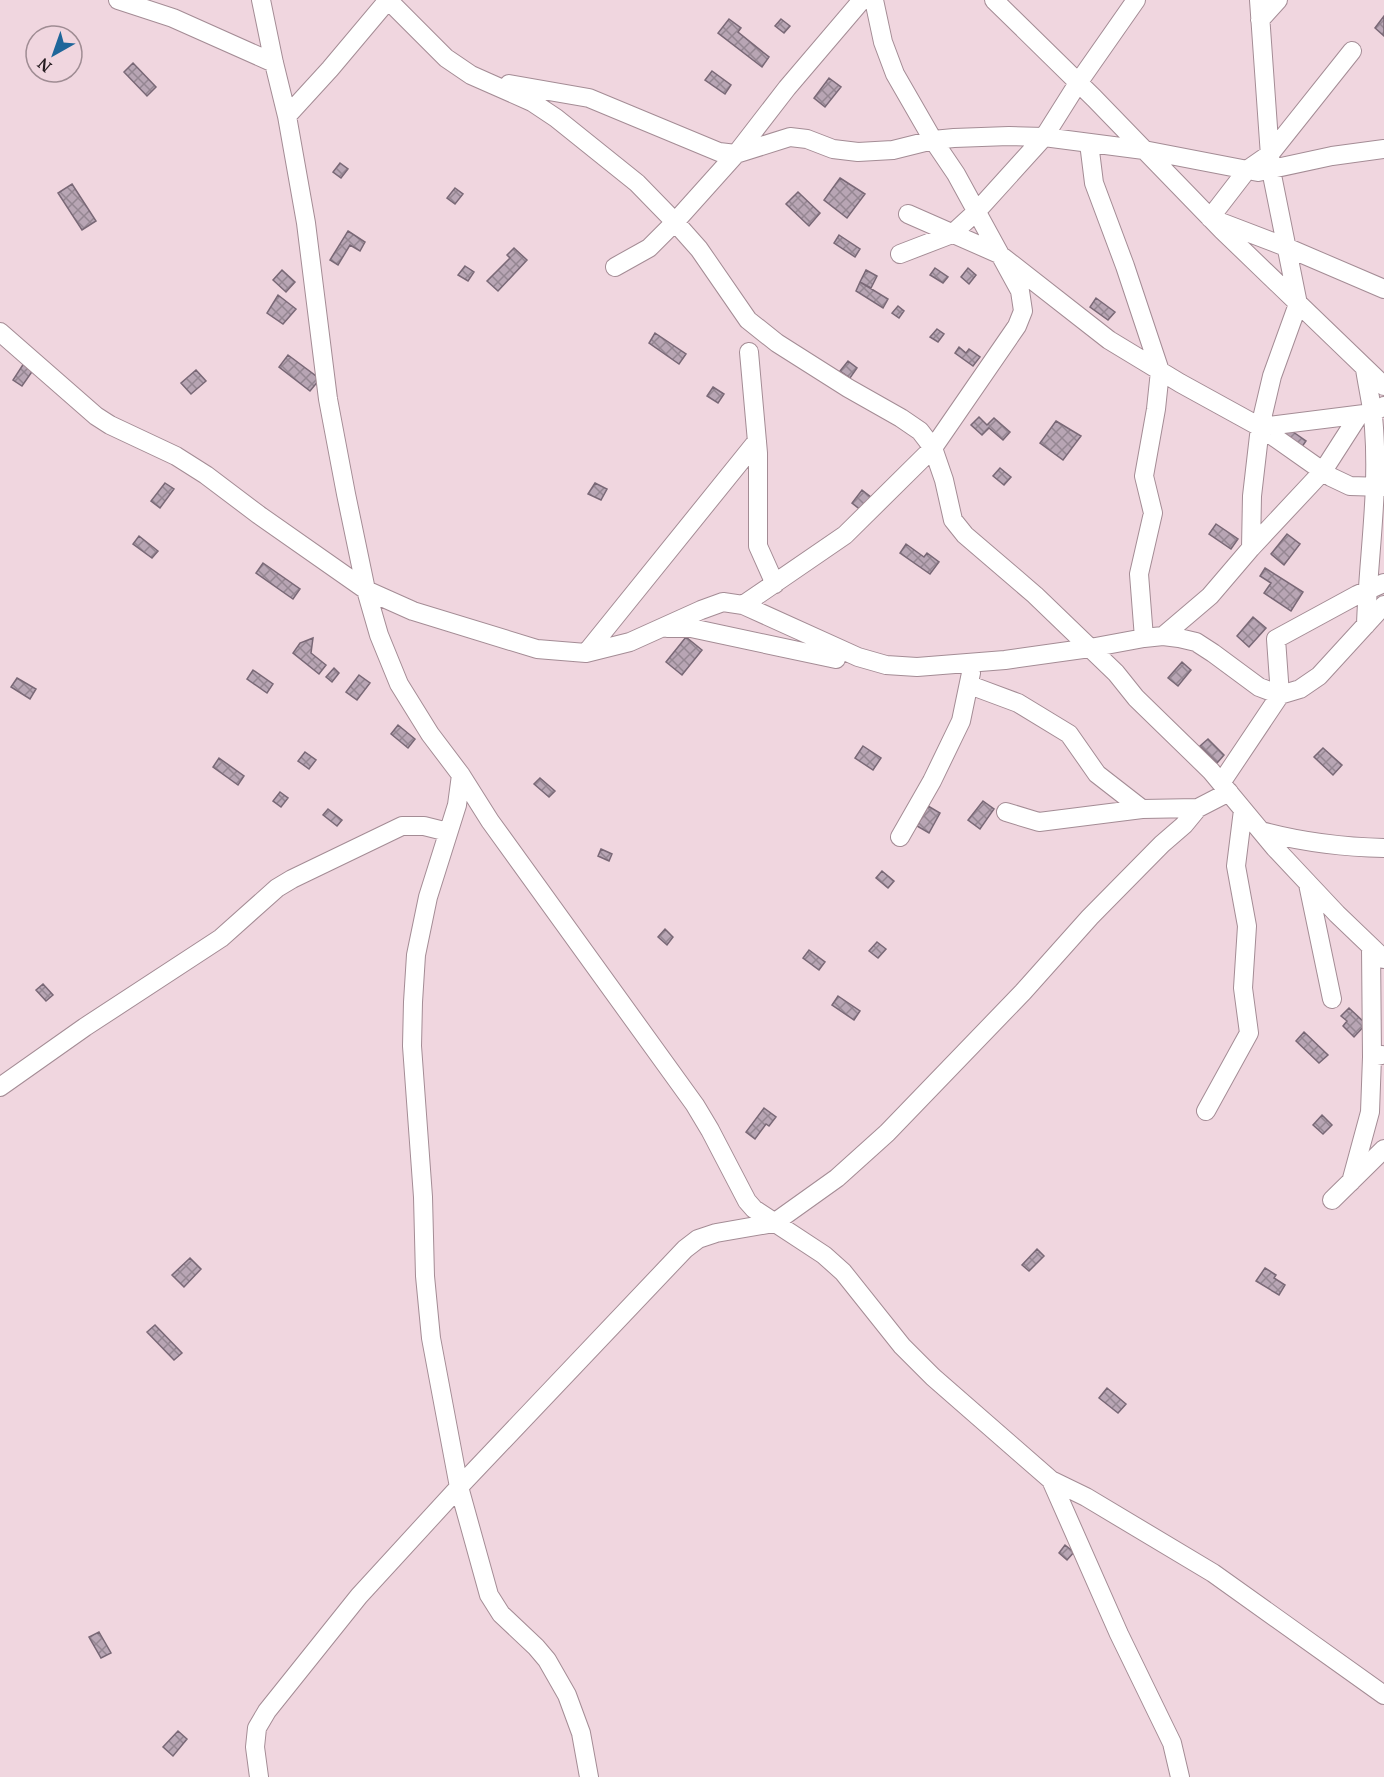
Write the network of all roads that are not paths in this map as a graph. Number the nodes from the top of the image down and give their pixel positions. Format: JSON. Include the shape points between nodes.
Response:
{"nodes":[{"id":1,"x":118,"y":0,"type":"edge"},
{"id":2,"x":261,"y":0,"type":"edge"},
{"id":3,"x":862,"y":0,"type":"edge"},
{"id":4,"x":874,"y":0,"type":"edge"},
{"id":5,"x":994,"y":0,"type":"edge"},
{"id":6,"x":1136,"y":0,"type":"edge"},
{"id":7,"x":1259,"y":0,"type":"edge"},
{"id":8,"x":1278,"y":0,"type":"edge"},
{"id":9,"x":1260,"y":20,"type":"junction"},
{"id":10,"x":1352,"y":51,"type":"dead end"},
{"id":11,"x":274,"y":63,"type":"junction"},
{"id":12,"x":486,"y":81,"type":"junction"},
{"id":13,"x":1078,"y":83,"type":"junction"},
{"id":14,"x":287,"y":116,"type":"junction"},
{"id":15,"x":1044,"y":137,"type":"junction"},
{"id":16,"x":933,"y":140,"type":"junction"},
{"id":17,"x":1089,"y":143,"type":"junction"},
{"id":18,"x":1384,"y":149,"type":"edge"},
{"id":19,"x":1144,"y":150,"type":"junction"},
{"id":20,"x":736,"y":154,"type":"junction"},
{"id":21,"x":1270,"y":162,"type":"junction"},
{"id":22,"x":1247,"y":170,"type":"junction"},
{"id":23,"x":977,"y":211,"type":"junction"},
{"id":24,"x":908,"y":214,"type":"dead end"},
{"id":25,"x":1210,"y":218,"type":"junction"},
{"id":26,"x":675,"y":222,"type":"junction"},
{"id":27,"x":952,"y":234,"type":"junction"},
{"id":28,"x":1286,"y":247,"type":"junction"},
{"id":29,"x":900,"y":254,"type":"dead end"},
{"id":30,"x":999,"y":254,"type":"junction"},
{"id":31,"x":615,"y":267,"type":"dead end"},
{"id":32,"x":1384,"y":289,"type":"edge"},
{"id":33,"x":1298,"y":304,"type":"junction"},
{"id":34,"x":0,"y":332,"type":"edge"},
{"id":35,"x":749,"y":352,"type":"dead end"},
{"id":36,"x":1365,"y":369,"type":"junction"},
{"id":37,"x":1160,"y":371,"type":"junction"},
{"id":38,"x":1384,"y":386,"type":"edge"},
{"id":39,"x":1372,"y":411,"type":"edge"},
{"id":40,"x":1260,"y":427,"type":"junction"},
{"id":41,"x":757,"y":441,"type":"junction"},
{"id":42,"x":933,"y":448,"type":"junction"},
{"id":43,"x":1323,"y":471,"type":"junction"},
{"id":44,"x":1381,"y":492,"type":"edge"},
{"id":45,"x":1251,"y":548,"type":"junction"},
{"id":46,"x":774,"y":584,"type":"junction"},
{"id":47,"x":1384,"y":584,"type":"edge"},
{"id":48,"x":366,"y":590,"type":"junction"},
{"id":49,"x":1367,"y":591,"type":"junction"},
{"id":50,"x":743,"y":605,"type":"junction"},
{"id":51,"x":1384,"y":605,"type":"edge"},
{"id":52,"x":1366,"y":625,"type":"junction"},
{"id":53,"x":660,"y":628,"type":"junction"},
{"id":54,"x":1163,"y":636,"type":"junction"},
{"id":55,"x":1144,"y":638,"type":"junction"},
{"id":56,"x":1090,"y":648,"type":"junction"},
{"id":57,"x":586,"y":653,"type":"junction"},
{"id":58,"x":836,"y":659,"type":"dead end"},
{"id":59,"x":973,"y":662,"type":"junction"},
{"id":60,"x":975,"y":687,"type":"dead end"},
{"id":61,"x":1280,"y":695,"type":"junction"},
{"id":62,"x":461,"y":775,"type":"junction"},
{"id":63,"x":1225,"y":787,"type":"junction"},
{"id":64,"x":1198,"y":808,"type":"junction"},
{"id":65,"x":1142,"y":809,"type":"junction"},
{"id":66,"x":1243,"y":810,"type":"junction"},
{"id":67,"x":1006,"y":812,"type":"dead end"},
{"id":68,"x":1261,"y":831,"type":"junction"},
{"id":69,"x":448,"y":832,"type":"junction"},
{"id":70,"x":900,"y":837,"type":"dead end"},
{"id":71,"x":1384,"y":848,"type":"edge"},
{"id":72,"x":1308,"y":884,"type":"junction"},
{"id":73,"x":1377,"y":954,"type":"edge"},
{"id":74,"x":1332,"y":999,"type":"dead end"},
{"id":75,"x":1378,"y":1056,"type":"edge"},
{"id":76,"x":0,"y":1087,"type":"edge"},
{"id":77,"x":1206,"y":1111,"type":"dead end"},
{"id":78,"x":1384,"y":1149,"type":"edge"},
{"id":79,"x":1351,"y":1182,"type":"junction"},
{"id":80,"x":1332,"y":1200,"type":"dead end"},
{"id":81,"x":774,"y":1223,"type":"junction"},
{"id":82,"x":1051,"y":1480,"type":"junction"},
{"id":83,"x":459,"y":1487,"type":"junction"},
{"id":84,"x":1384,"y":1695,"type":"edge"},
{"id":85,"x":259,"y":1777,"type":"edge"},
{"id":86,"x":589,"y":1777,"type":"edge"},
{"id":87,"x":1180,"y":1777,"type":"edge"}],
"edges":[{"from":1,"to":11,"type":"street","via":[[173,18]]},
{"from":2,"to":11,"type":"street"},
{"from":3,"to":20,"type":"street"},
{"from":4,"to":16,"type":"street","via":[[894,74]]},
{"from":5,"to":13,"type":"street"},
{"from":6,"to":13,"type":"street"},
{"from":7,"to":9,"type":"street"},
{"from":8,"to":9,"type":"street"},
{"from":9,"to":21,"type":"street"},
{"from":10,"to":21,"type":"street"},
{"from":11,"to":14,"type":"street"},
{"from":12,"to":14,"type":"street","via":[[446,58],[388,0]]},
{"from":12,"to":20,"type":"street","via":[[589,98],[719,152]]},
{"from":12,"to":26,"type":"street","via":[[556,118],[637,183]]},
{"from":13,"to":15,"type":"street"},
{"from":13,"to":19,"type":"street"},
{"from":14,"to":48,"type":"street","via":[[306,223],[328,399]]},
{"from":15,"to":16,"type":"street"},
{"from":15,"to":17,"type":"street"},
{"from":15,"to":23,"type":"street"},
{"from":16,"to":20,"type":"street","via":[[893,150],[858,153],[790,137]]},
{"from":16,"to":23,"type":"street"},
{"from":17,"to":19,"type":"street"},
{"from":17,"to":37,"type":"street","via":[[1094,183]]},
{"from":18,"to":21,"type":"street"},
{"from":19,"to":22,"type":"street"},
{"from":19,"to":25,"type":"street"},
{"from":20,"to":26,"type":"street"},
{"from":21,"to":22,"type":"street","via":[[1258,172]]},
{"from":21,"to":28,"type":"street"},
{"from":22,"to":25,"type":"street"},
{"from":23,"to":27,"type":"street"},
{"from":23,"to":30,"type":"street"},
{"from":24,"to":27,"type":"street"},
{"from":25,"to":28,"type":"street"},
{"from":25,"to":33,"type":"street"},
{"from":26,"to":31,"type":"street","via":[[650,248]]},
{"from":26,"to":42,"type":"street","via":[[699,249],[748,320],[777,344],[910,424]]},
{"from":27,"to":29,"type":"street"},
{"from":27,"to":30,"type":"street"},
{"from":28,"to":32,"type":"street"},
{"from":28,"to":33,"type":"street"},
{"from":30,"to":37,"type":"street","via":[[1109,340]]},
{"from":30,"to":42,"type":"street","via":[[1020,291],[1023,311],[1017,326]]},
{"from":33,"to":36,"type":"street"},
{"from":33,"to":40,"type":"street","via":[[1272,376]]},
{"from":34,"to":48,"type":"street","via":[[96,416],[206,475]]},
{"from":35,"to":41,"type":"street"},
{"from":36,"to":38,"type":"street"},
{"from":36,"to":39,"type":"street"},
{"from":37,"to":40,"type":"street"},
{"from":37,"to":55,"type":"street","via":[[1144,476],[1153,513],[1139,574]]},
{"from":39,"to":40,"type":"street"},
{"from":39,"to":43,"type":"street"},
{"from":39,"to":44,"type":"street"},
{"from":40,"to":43,"type":"street"},
{"from":40,"to":45,"type":"street"},
{"from":41,"to":46,"type":"street","via":[[758,546]]},
{"from":41,"to":57,"type":"street"},
{"from":42,"to":46,"type":"street","via":[[845,535]]},
{"from":42,"to":56,"type":"street","via":[[953,520]]},
{"from":43,"to":44,"type":"street","via":[[1350,486]]},
{"from":43,"to":45,"type":"street"},
{"from":44,"to":49,"type":"street"},
{"from":45,"to":54,"type":"street","via":[[1210,596]]},
{"from":46,"to":50,"type":"street"},
{"from":47,"to":49,"type":"street"},
{"from":48,"to":57,"type":"street","via":[[413,611],[537,649]]},
{"from":48,"to":62,"type":"street","via":[[399,684]]},
{"from":49,"to":52,"type":"street"},
{"from":49,"to":61,"type":"street","via":[[1276,639]]},
{"from":50,"to":53,"type":"street","via":[[723,602]]},
{"from":50,"to":59,"type":"street","via":[[858,657],[886,665],[917,667]]},
{"from":51,"to":52,"type":"street"},
{"from":52,"to":61,"type":"street","via":[[1319,676],[1300,689]]},
{"from":53,"to":57,"type":"street","via":[[630,642]]},
{"from":53,"to":58,"type":"street","via":[[691,628]]},
{"from":54,"to":55,"type":"street"},
{"from":54,"to":61,"type":"street","via":[[1196,642],[1259,687]]},
{"from":55,"to":56,"type":"street"},
{"from":56,"to":59,"type":"street"},
{"from":56,"to":63,"type":"street"},
{"from":59,"to":70,"type":"street","via":[[961,721]]},
{"from":60,"to":65,"type":"street","via":[[1018,703],[1069,734],[1098,774]]},
{"from":61,"to":63,"type":"street"},
{"from":62,"to":69,"type":"street"},
{"from":62,"to":81,"type":"street","via":[[695,1106],[747,1201]]},
{"from":63,"to":64,"type":"street"},
{"from":63,"to":66,"type":"street"},
{"from":64,"to":65,"type":"street"},
{"from":64,"to":81,"type":"street","via":[[887,1133],[837,1178]]},
{"from":65,"to":67,"type":"street","via":[[1040,822]]},
{"from":66,"to":68,"type":"street"},
{"from":66,"to":77,"type":"street","via":[[1236,866],[1247,926],[1243,988],[1249,1033]]},
{"from":68,"to":71,"type":"street","via":[[1353,847]]},
{"from":68,"to":72,"type":"street"},
{"from":69,"to":76,"type":"street","via":[[402,826],[292,879],[221,938]]},
{"from":69,"to":83,"type":"street","via":[[416,955],[412,1046],[431,1338]]},
{"from":72,"to":73,"type":"street"},
{"from":72,"to":74,"type":"street"},
{"from":73,"to":75,"type":"street"},
{"from":75,"to":79,"type":"street","via":[[1370,1112]]},
{"from":78,"to":79,"type":"street"},
{"from":79,"to":80,"type":"street"},
{"from":81,"to":82,"type":"street","via":[[843,1272],[902,1346]]},
{"from":81,"to":83,"type":"street","via":[[716,1233],[685,1248]]},
{"from":82,"to":84,"type":"street","via":[[1213,1573]]},
{"from":82,"to":87,"type":"street","via":[[1172,1743]]},
{"from":83,"to":85,"type":"street","via":[[359,1596],[267,1711],[257,1728]]},
{"from":83,"to":86,"type":"street","via":[[489,1595],[501,1614],[547,1660],[567,1695],[581,1733]]}]}
